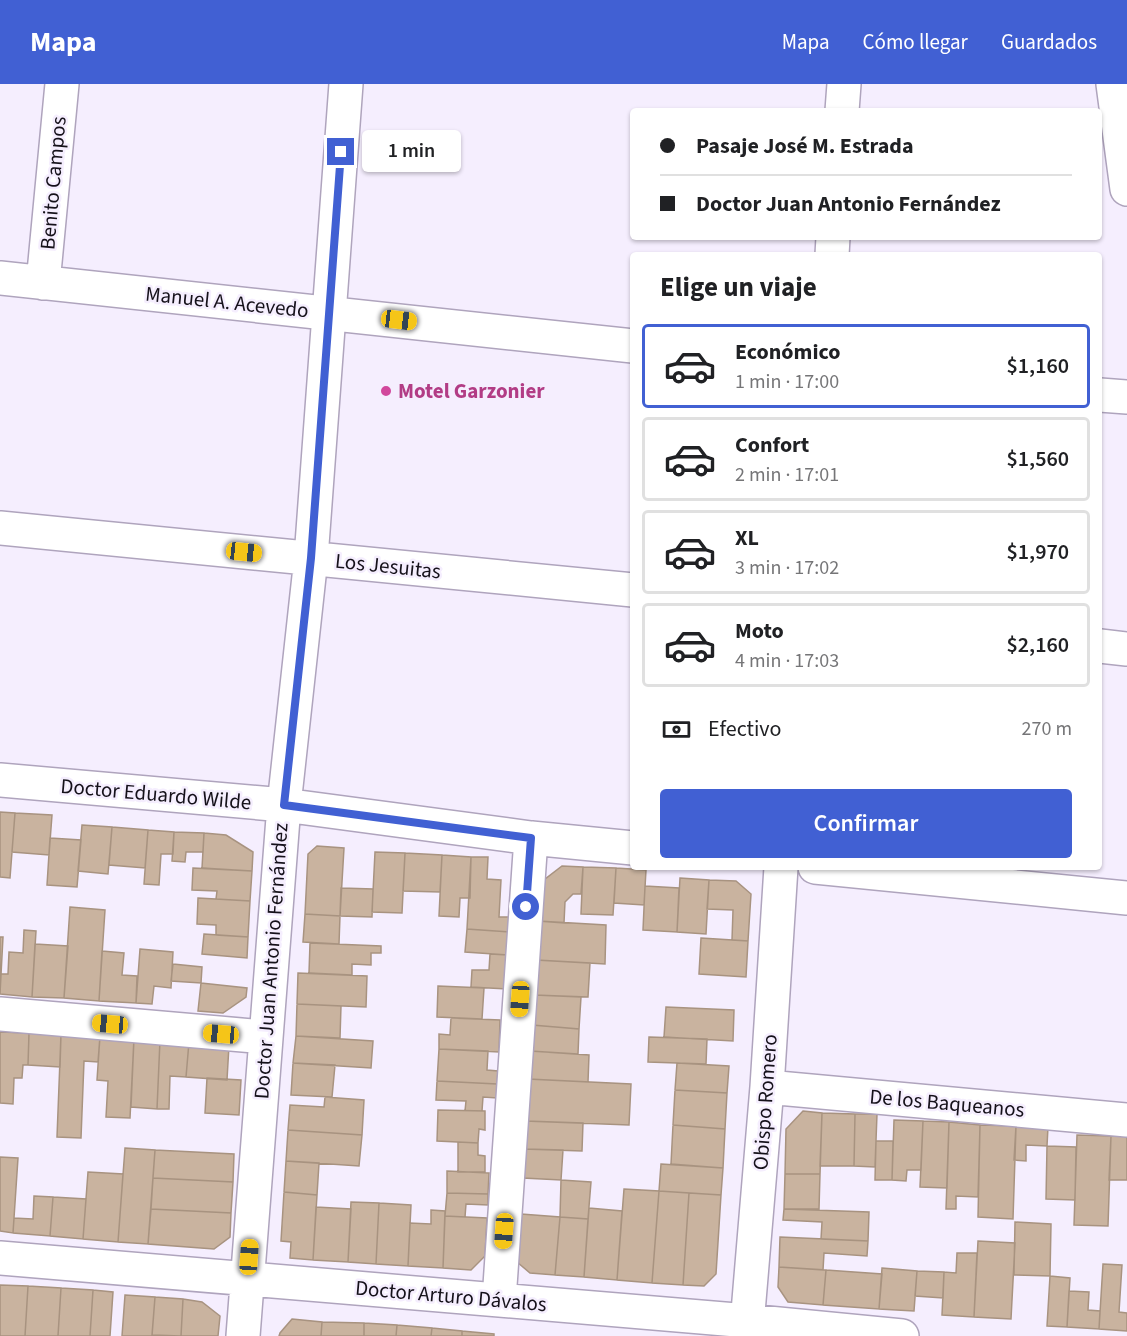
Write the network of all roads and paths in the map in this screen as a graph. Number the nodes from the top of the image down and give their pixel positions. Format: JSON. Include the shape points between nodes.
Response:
{"nodes":[{"id":1,"x":62,"y":84,"type":"edge"},
{"id":2,"x":346,"y":84,"type":"edge"},
{"id":3,"x":844,"y":84,"type":"edge"},
{"id":4,"x":1113,"y":84,"type":"edge"},
{"id":5,"x":842,"y":108,"type":"edge"},
{"id":6,"x":1127,"y":189,"type":"edge"},
{"id":7,"x":0,"y":278,"type":"edge"},
{"id":8,"x":43,"y":283,"type":"junction"},
{"id":9,"x":328,"y":312,"type":"junction"},
{"id":10,"x":630,"y":346,"type":"edge"},
{"id":11,"x":1102,"y":395,"type":"edge"},
{"id":12,"x":1127,"y":397,"type":"edge"},
{"id":13,"x":0,"y":528,"type":"edge"},
{"id":14,"x":311,"y":558,"type":"junction"},
{"id":15,"x":630,"y":590,"type":"edge"},
{"id":16,"x":1102,"y":646,"type":"edge"},
{"id":17,"x":1127,"y":649,"type":"edge"},
{"id":18,"x":0,"y":780,"type":"edge"},
{"id":19,"x":284,"y":805,"type":"junction"},
{"id":20,"x":531,"y":838,"type":"junction"},
{"id":21,"x":630,"y":848,"type":"edge"},
{"id":22,"x":781,"y":870,"type":"edge"},
{"id":23,"x":845,"y":870,"type":"edge"},
{"id":24,"x":1127,"y":898,"type":"edge"},
{"id":25,"x":0,"y":1014,"type":"edge"},
{"id":26,"x":265,"y":1037,"type":"junction"},
{"id":27,"x":767,"y":1087,"type":"junction"},
{"id":28,"x":1127,"y":1120,"type":"edge"},
{"id":29,"x":0,"y":1258,"type":"edge"},
{"id":30,"x":248,"y":1279,"type":"junction"},
{"id":31,"x":499,"y":1300,"type":"junction"},
{"id":32,"x":747,"y":1329,"type":"edge"},
{"id":33,"x":243,"y":1336,"type":"edge"},
{"id":34,"x":902,"y":1336,"type":"edge"}],
"edges":[{"from":1,"to":8,"type":"main road","name":"Benito Campos"},
{"from":2,"to":9,"type":"main road","name":"Doctor Juan Antonio Fernández"},
{"from":3,"to":5,"type":"main road"},
{"from":4,"to":6,"type":"main road"},
{"from":7,"to":8,"type":"main road","name":"Manuel A. Acevedo"},
{"from":8,"to":9,"type":"main road","name":"Manuel A. Acevedo"},
{"from":9,"to":10,"type":"main road","name":"Manuel A. Acevedo"},
{"from":9,"to":14,"type":"main road","name":"Doctor Juan Antonio Fernández"},
{"from":11,"to":12,"type":"main road"},
{"from":13,"to":14,"type":"main road","name":"Los Jesuitas"},
{"from":14,"to":15,"type":"main road","name":"Los Jesuitas"},
{"from":14,"to":19,"type":"main road","name":"Doctor Juan Antonio Fernández"},
{"from":16,"to":17,"type":"main road"},
{"from":18,"to":19,"type":"main road","name":"Doctor Eduardo Wilde"},
{"from":19,"to":20,"type":"main road","name":"Doctor Eduardo Wilde"},
{"from":19,"to":26,"type":"main road","name":"Doctor Juan Antonio Fernández"},
{"from":20,"to":21,"type":"main road","name":"Doctor Eduardo Wilde"},
{"from":20,"to":31,"type":"main road"},
{"from":22,"to":27,"type":"main road","name":"Obispo Romero"},
{"from":23,"to":24,"type":"main road"},
{"from":25,"to":26,"type":"main road"},
{"from":26,"to":30,"type":"main road","name":"Doctor Juan Antonio Fernández"},
{"from":27,"to":28,"type":"main road","name":"De los Baqueanos"},
{"from":27,"to":32,"type":"main road","name":"Obispo Romero"},
{"from":29,"to":30,"type":"main road","name":"Doctor Arturo Dávalos"},
{"from":30,"to":31,"type":"main road","name":"Doctor Arturo Dávalos"},
{"from":30,"to":33,"type":"main road","name":"Doctor Juan Antonio Fernández"},
{"from":31,"to":32,"type":"main road","name":"Doctor Arturo Dávalos"},
{"from":32,"to":34,"type":"main road","name":"Doctor Arturo Dávalos"}]}
